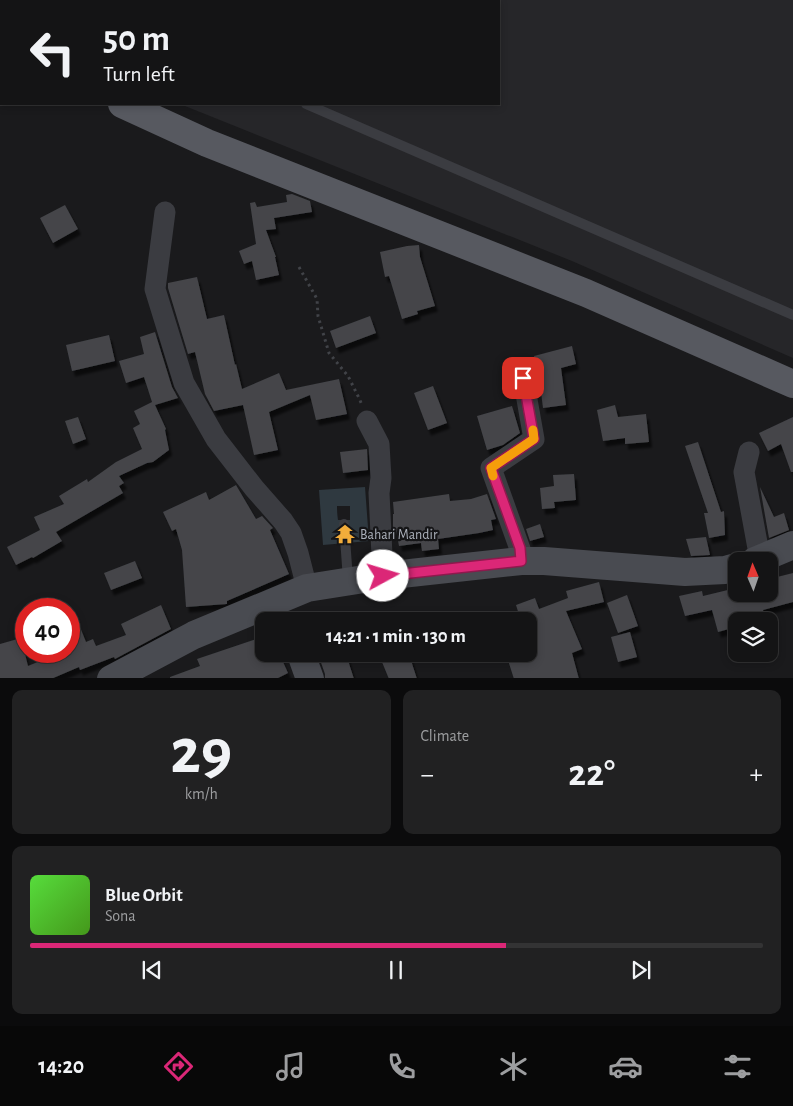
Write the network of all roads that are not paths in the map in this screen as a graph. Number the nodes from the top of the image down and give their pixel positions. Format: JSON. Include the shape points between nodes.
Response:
{"nodes":[{"id":1,"x":124,"y":105,"type":"edge"},
{"id":2,"x":308,"y":105,"type":"edge"},
{"id":3,"x":165,"y":212,"type":"dead end"},
{"id":4,"x":793,"y":315,"type":"edge"},
{"id":5,"x":523,"y":378,"type":"dead end"},
{"id":6,"x":793,"y":384,"type":"edge"},
{"id":7,"x":367,"y":421,"type":"road end"},
{"id":8,"x":749,"y":452,"type":"dead end"},
{"id":9,"x":344,"y":524,"type":"dead end"},
{"id":10,"x":793,"y":545,"type":"edge"},
{"id":11,"x":749,"y":552,"type":"edge"},
{"id":12,"x":775,"y":552,"type":"edge"},
{"id":13,"x":521,"y":561,"type":"junction"},
{"id":14,"x":728,"y":569,"type":"edge"},
{"id":15,"x":383,"y":576,"type":"junction"},
{"id":16,"x":348,"y":581,"type":"junction"},
{"id":17,"x":307,"y":588,"type":"junction"},
{"id":18,"x":266,"y":612,"type":"edge"},
{"id":19,"x":255,"y":618,"type":"edge"},
{"id":20,"x":111,"y":678,"type":"edge"}],
"edges":[{"from":1,"to":6,"type":"main road","via":[[207,143],[586,293]]},
{"from":2,"to":4,"type":"lane"},
{"from":3,"to":17,"type":"street","via":[[155,288],[184,382],[216,439],[292,534]]},
{"from":5,"to":13,"type":"street","via":[[534,439],[491,468],[520,548]]},
{"from":7,"to":15,"type":"street","via":[[379,444]]},
{"from":8,"to":11,"type":"street","via":[[744,472]]},
{"from":9,"to":16,"type":"lane"},
{"from":10,"to":12,"type":"street"},
{"from":13,"to":14,"type":"street","via":[[685,572]]},
{"from":13,"to":15,"type":"street"},
{"from":15,"to":16,"type":"street"},
{"from":16,"to":17,"type":"street"},
{"from":17,"to":18,"type":"street"},
{"from":19,"to":20,"type":"street","via":[[194,635]]}]}
